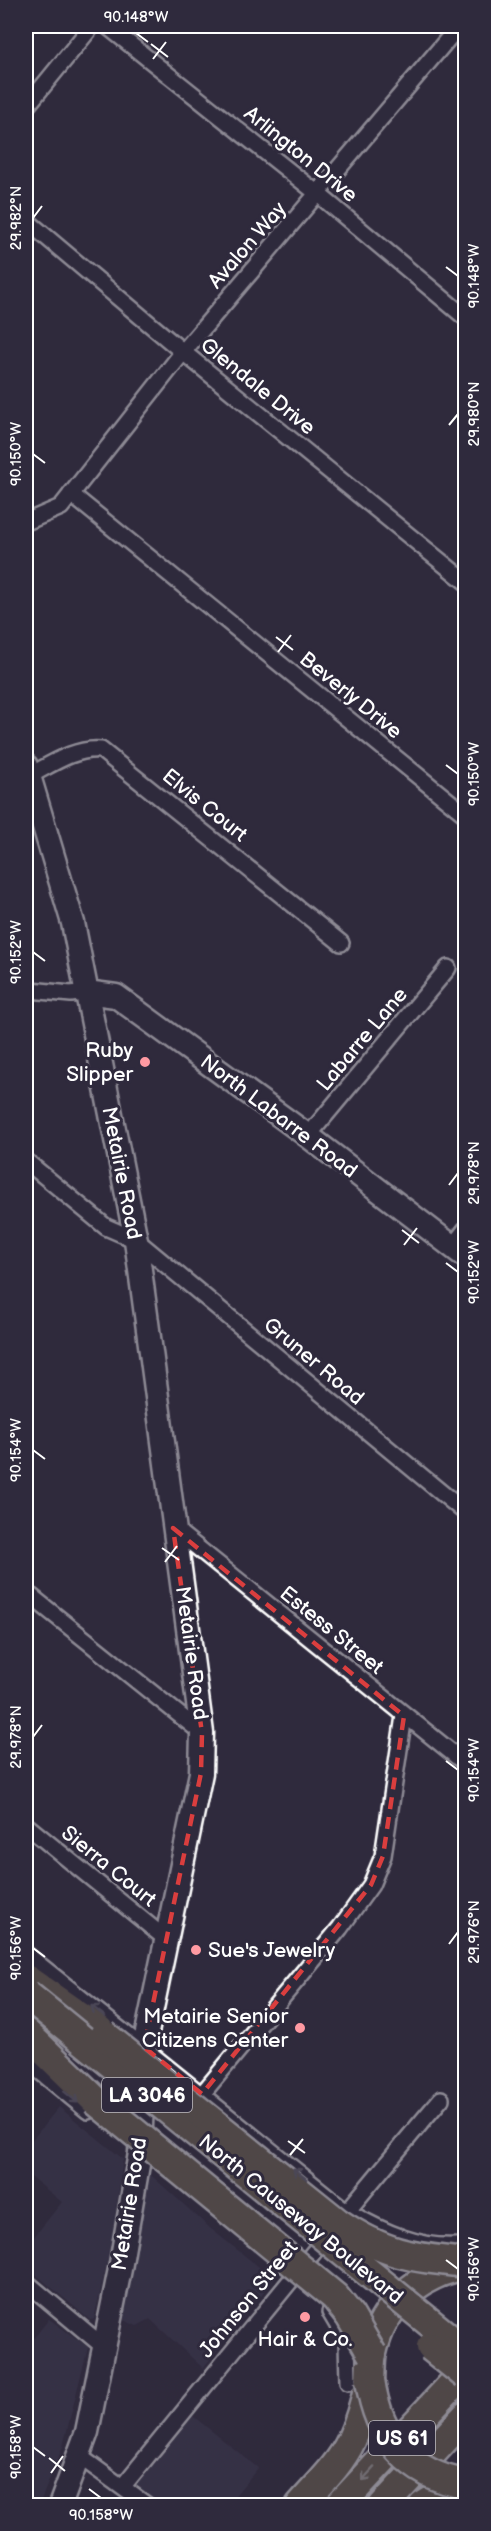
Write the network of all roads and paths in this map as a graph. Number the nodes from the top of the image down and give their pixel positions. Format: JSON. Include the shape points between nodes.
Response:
{"nodes":[{"id":1,"x":92,"y":26,"type":"edge"},
{"id":2,"x":107,"y":26,"type":"edge"},
{"id":3,"x":460,"y":26,"type":"edge"},
{"id":4,"x":465,"y":29,"type":"edge"},
{"id":5,"x":26,"y":107,"type":"edge"},
{"id":6,"x":318,"y":194,"type":"junction"},
{"id":7,"x":26,"y":220,"type":"edge"},
{"id":8,"x":465,"y":318,"type":"edge"},
{"id":9,"x":183,"y":352,"type":"junction"},
{"id":10,"x":71,"y":494,"type":"junction"},
{"id":11,"x":26,"y":522,"type":"edge"},
{"id":12,"x":465,"y":582,"type":"edge"},
{"id":13,"x":27,"y":771,"type":"edge"},
{"id":14,"x":465,"y":815,"type":"edge"},
{"id":15,"x":341,"y":943,"type":"dead end"},
{"id":16,"x":448,"y":968,"type":"dead end"},
{"id":17,"x":26,"y":987,"type":"edge"},
{"id":18,"x":86,"y":992,"type":"junction"},
{"id":19,"x":308,"y":1136,"type":"junction"},
{"id":20,"x":26,"y":1161,"type":"edge"},
{"id":21,"x":135,"y":1240,"type":"junction"},
{"id":22,"x":461,"y":1244,"type":"edge"},
{"id":23,"x":465,"y":1513,"type":"edge"},
{"id":24,"x":173,"y":1528,"type":"junction"},
{"id":25,"x":26,"y":1592,"type":"edge"},
{"id":26,"x":404,"y":1716,"type":"junction"},
{"id":27,"x":202,"y":1733,"type":"junction"},
{"id":28,"x":465,"y":1764,"type":"edge"},
{"id":29,"x":26,"y":1825,"type":"edge"},
{"id":30,"x":166,"y":1939,"type":"junction"},
{"id":31,"x":26,"y":1954,"type":"edge"},
{"id":32,"x":26,"y":1979,"type":"edge"},
{"id":33,"x":26,"y":1994,"type":"edge"},
{"id":34,"x":26,"y":2019,"type":"edge"},
{"id":35,"x":26,"y":2033,"type":"edge"},
{"id":36,"x":144,"y":2047,"type":"junction"},
{"id":37,"x":26,"y":2060,"type":"edge"},
{"id":38,"x":202,"y":2094,"type":"junction"},
{"id":39,"x":441,"y":2099,"type":"dead end"},
{"id":40,"x":140,"y":2153,"type":"junction"},
{"id":41,"x":346,"y":2211,"type":"junction"},
{"id":42,"x":465,"y":2245,"type":"edge"},
{"id":43,"x":465,"y":2264,"type":"edge"},
{"id":44,"x":294,"y":2277,"type":"junction"},
{"id":45,"x":26,"y":2282,"type":"edge"},
{"id":46,"x":104,"y":2347,"type":"junction"},
{"id":47,"x":465,"y":2352,"type":"edge"},
{"id":48,"x":465,"y":2370,"type":"edge"},
{"id":49,"x":363,"y":2372,"type":"junction"},
{"id":50,"x":465,"y":2375,"type":"edge"},
{"id":51,"x":465,"y":2416,"type":"edge"},
{"id":52,"x":79,"y":2456,"type":"junction"},
{"id":53,"x":123,"y":2486,"type":"junction"},
{"id":54,"x":465,"y":2486,"type":"edge"},
{"id":55,"x":60,"y":2505,"type":"edge"},
{"id":56,"x":148,"y":2505,"type":"edge"},
{"id":57,"x":300,"y":2505,"type":"edge"},
{"id":58,"x":339,"y":2505,"type":"edge"},
{"id":59,"x":383,"y":2505,"type":"edge"},
{"id":60,"x":423,"y":2505,"type":"edge"}],
"edges":[{"from":1,"to":5,"type":"street"},
{"from":2,"to":6,"type":"street","name":"Arlington Drive"},
{"from":3,"to":4,"type":"street"},
{"from":3,"to":6,"type":"street","name":"Avalon Way"},
{"from":6,"to":8,"type":"street","name":"Arlington Drive"},
{"from":6,"to":9,"type":"street","name":"Avalon Way"},
{"from":7,"to":9,"type":"street","name":"Glendale Drive"},
{"from":9,"to":10,"type":"street","name":"Avalon Way"},
{"from":9,"to":12,"type":"street","name":"Glendale Drive"},
{"from":10,"to":11,"type":"street","name":"Avalon Way","via":[[57,510]]},
{"from":10,"to":14,"type":"street","name":"Beverly Drive"},
{"from":13,"to":15,"type":"street","name":"Elvis Court","via":[[92,749],[101,750]]},
{"from":13,"to":18,"type":"main road","name":"Metairie Road","via":[[74,923]]},
{"from":16,"to":19,"type":"street","name":"Labarre Lane"},
{"from":17,"to":18,"type":"street"},
{"from":18,"to":19,"type":"main road","name":"North Labarre Road","via":[[116,996]]},
{"from":18,"to":21,"type":"main road","name":"Metairie Road"},
{"from":19,"to":22,"type":"main road","name":"North Labarre Road"},
{"from":20,"to":21,"type":"street","name":"Gruner Road","via":[[106,1227]]},
{"from":21,"to":23,"type":"street","name":"Gruner Road"},
{"from":21,"to":24,"type":"main road","name":"Metairie Road"},
{"from":24,"to":26,"type":"street","name":"Estess Street"},
{"from":24,"to":27,"type":"main road","name":"Metairie Road"},
{"from":25,"to":27,"type":"street"},
{"from":26,"to":28,"type":"street","name":"Estess Street"},
{"from":26,"to":38,"type":"street","via":[[383,1856],[371,1886]]},
{"from":27,"to":30,"type":"main road","name":"Metairie Road","via":[[201,1773]]},
{"from":29,"to":30,"type":"street","name":"Sierra Court"},
{"from":30,"to":36,"type":"main road","name":"Metairie Road"},
{"from":36,"to":31,"type":"street","name":"North Causeway Boulevard","one_way":true},
{"from":32,"to":43,"type":"highway","bridge":true,"via":[[99,2030],[338,2223],[363,2239],[413,2258]]},
{"from":33,"to":47,"type":"highway","name":"North Causeway Boulevard","number":"LA 3046","bridge":true},
{"from":34,"to":50,"type":"highway","name":"North Causeway Boulevard","bridge":true},
{"from":35,"to":49,"type":"highway","bridge":true,"via":[[95,2100],[336,2297],[350,2316]]},
{"from":36,"to":38,"type":"street","name":"North Causeway Boulevard"},
{"from":36,"to":40,"type":"main road","name":"Metairie Road"},
{"from":37,"to":40,"type":"street","one_way":true},
{"from":41,"to":38,"type":"street","name":"North Causeway Boulevard","one_way":true},
{"from":39,"to":41,"type":"street","name":"Johnson Street"},
{"from":40,"to":44,"type":"street"},
{"from":40,"to":46,"type":"main road","name":"Metairie Road"},
{"from":41,"to":42,"type":"street","name":"North Causeway Boulevard","via":[[404,2239]]},
{"from":41,"to":44,"type":"street","name":"Johnson Street"},
{"from":43,"to":49,"type":"highway","bridge":true,"via":[[432,2274],[399,2299],[377,2334]]},
{"from":44,"to":49,"type":"street","via":[[336,2320]]},
{"from":44,"to":53,"type":"street","name":"Johnson Street"},
{"from":45,"to":46,"type":"street"},
{"from":46,"to":52,"type":"main road","name":"Metairie Road"},
{"from":48,"to":58,"type":"highway","number":"US 61","one_way":true},
{"from":49,"to":54,"type":"highway","bridge":true,"via":[[379,2419],[401,2452],[433,2475]]},
{"from":49,"to":57,"type":"highway","via":[[351,2442]]},
{"from":51,"to":59,"type":"highway","number":"US 61"},
{"from":52,"to":53,"type":"street"},
{"from":52,"to":55,"type":"main road","name":"Metairie Road"},
{"from":53,"to":56,"type":"street"},
{"from":54,"to":60,"type":"highway"}]}
